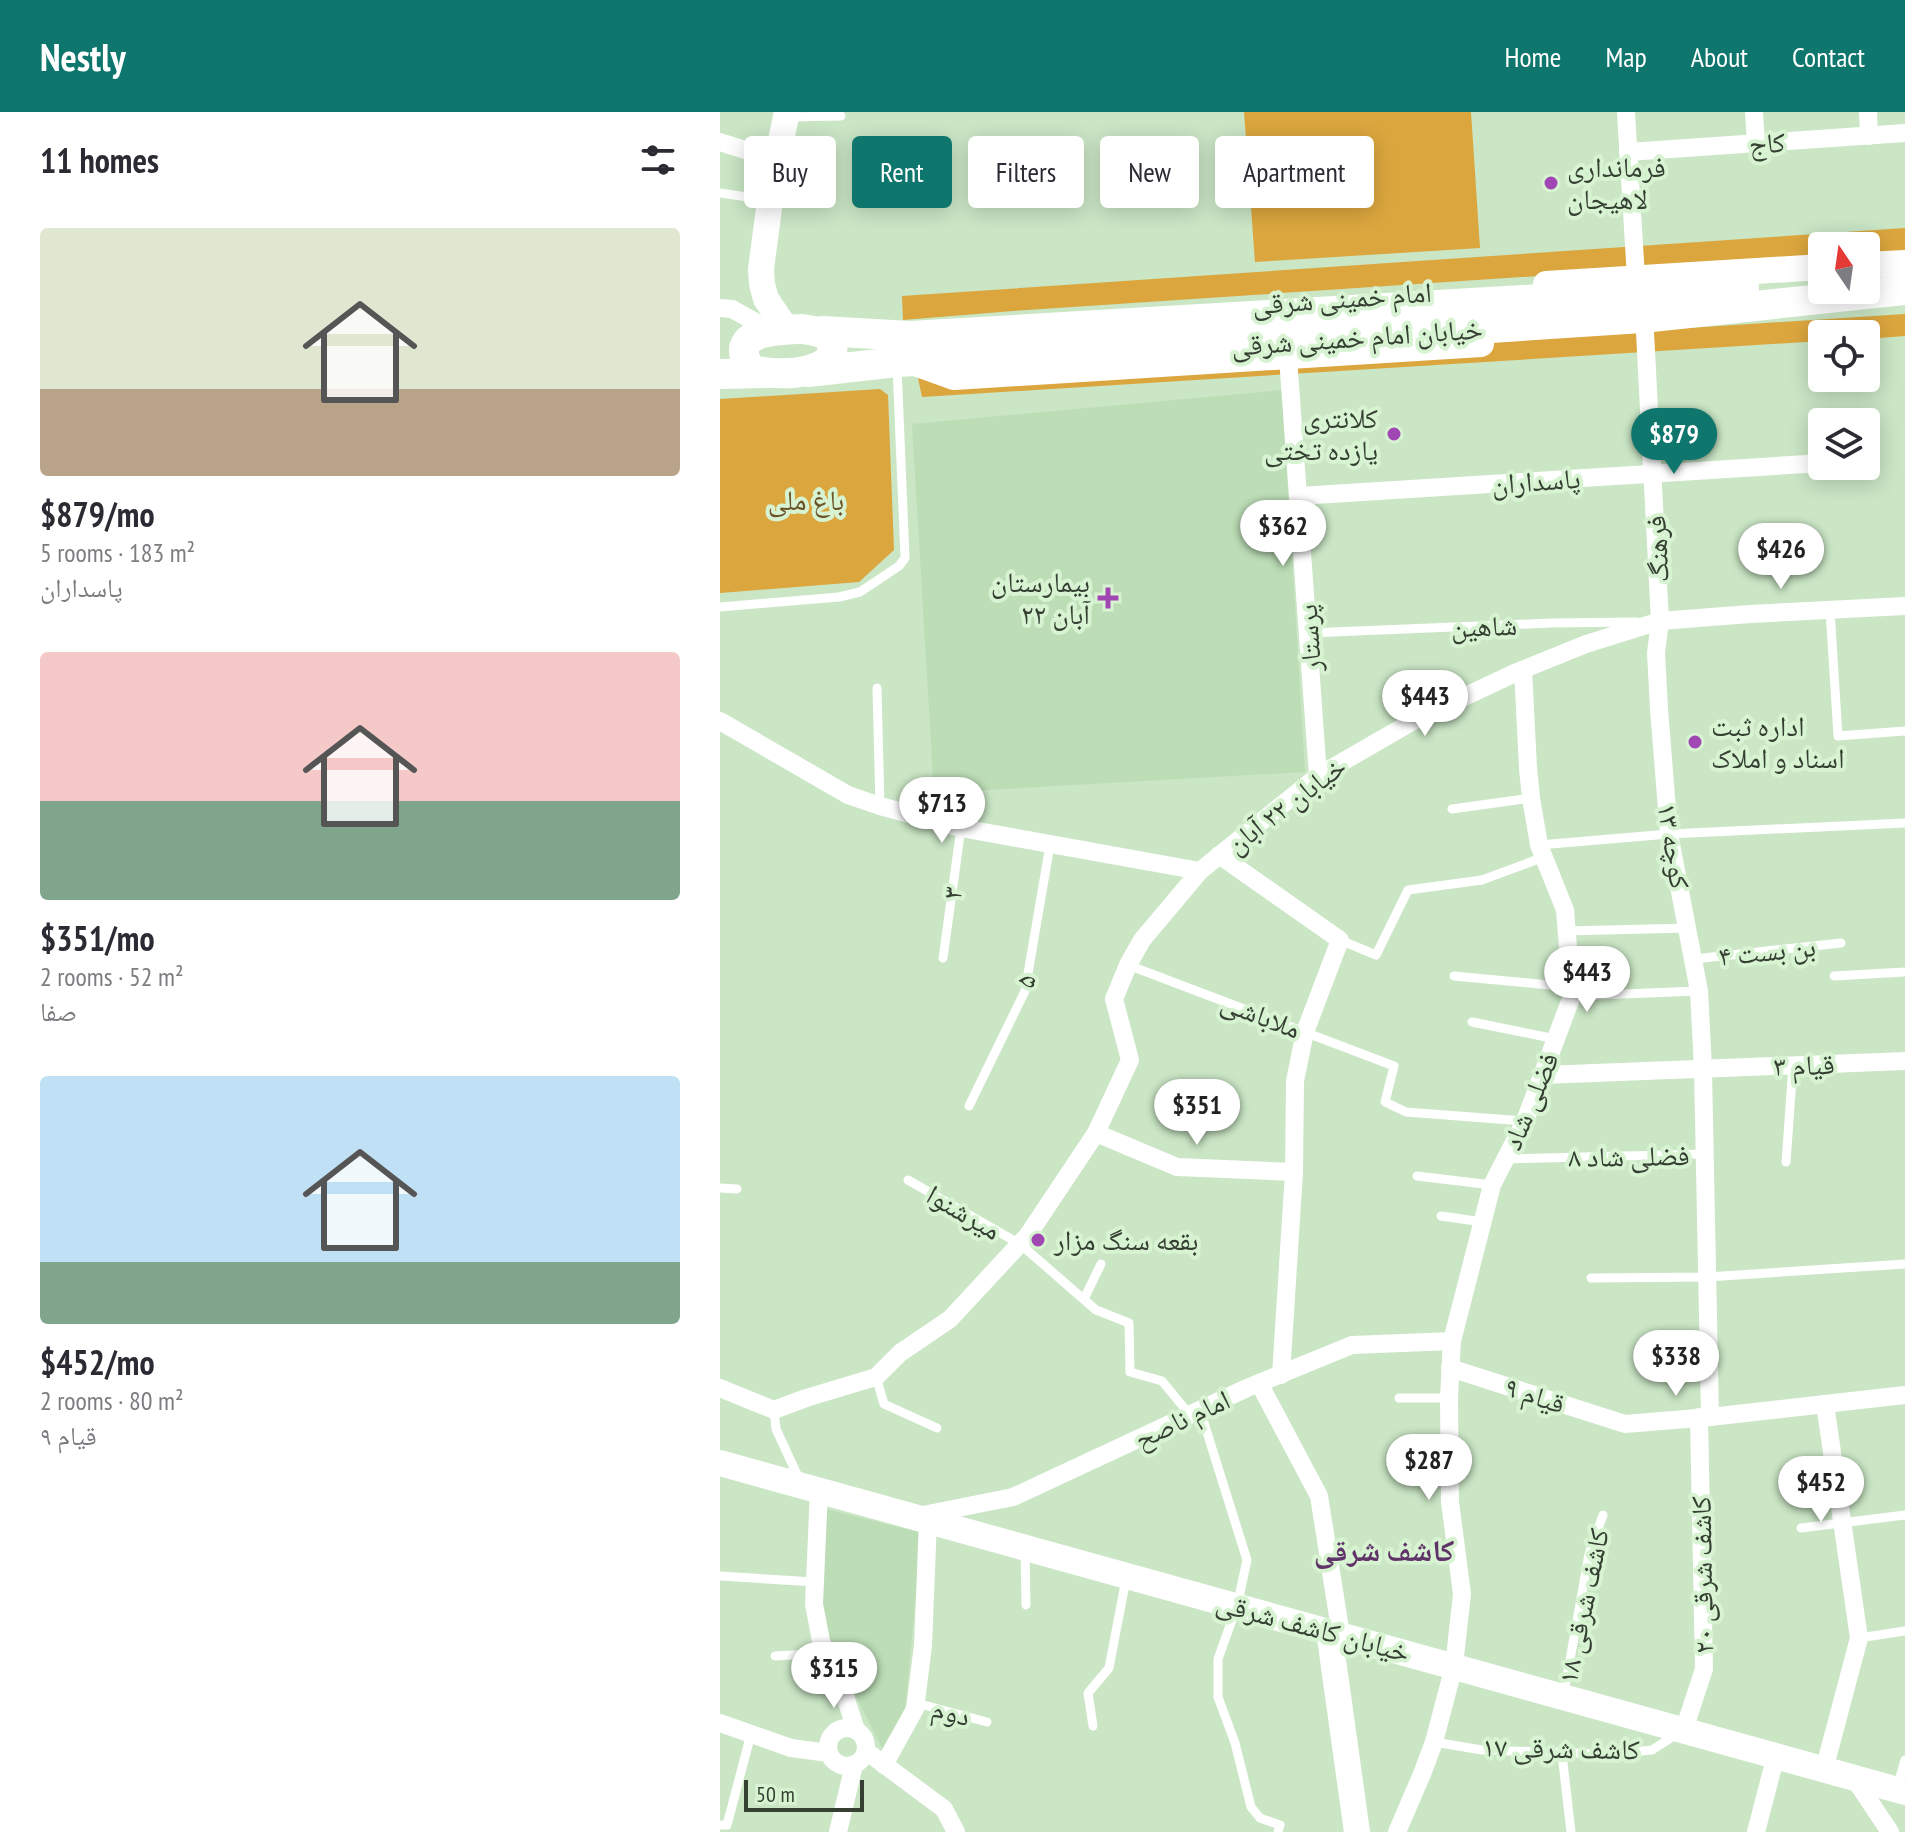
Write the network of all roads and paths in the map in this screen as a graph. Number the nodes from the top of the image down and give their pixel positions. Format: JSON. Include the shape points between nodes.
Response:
{"nodes":[{"id":1,"x":1626,"y":112,"type":"edge"},
{"id":2,"x":1754,"y":112,"type":"edge"},
{"id":3,"x":1868,"y":112,"type":"edge"},
{"id":4,"x":786,"y":114,"type":"edge"},
{"id":5,"x":841,"y":116,"type":"dead end"},
{"id":6,"x":1905,"y":133,"type":"edge"},
{"id":7,"x":782,"y":136,"type":"edge"},
{"id":8,"x":1869,"y":136,"type":"junction"},
{"id":9,"x":720,"y":142,"type":"edge"},
{"id":10,"x":1756,"y":143,"type":"junction"},
{"id":11,"x":744,"y":150,"type":"edge"},
{"id":12,"x":1628,"y":152,"type":"junction"},
{"id":13,"x":720,"y":193,"type":"edge"},
{"id":14,"x":744,"y":197,"type":"edge"},
{"id":15,"x":769,"y":208,"type":"edge"},
{"id":16,"x":1905,"y":263,"type":"edge"},
{"id":17,"x":1880,"y":264,"type":"edge"},
{"id":18,"x":1808,"y":268,"type":"edge"},
{"id":19,"x":1905,"y":277,"type":"edge"},
{"id":20,"x":1636,"y":278,"type":"junction"},
{"id":21,"x":1880,"y":279,"type":"edge"},
{"id":22,"x":1808,"y":284,"type":"edge"},
{"id":23,"x":1905,"y":292,"type":"edge"},
{"id":24,"x":720,"y":308,"type":"edge"},
{"id":25,"x":822,"y":331,"type":"junction"},
{"id":26,"x":1645,"y":332,"type":"junction"},
{"id":27,"x":863,"y":334,"type":"junction"},
{"id":28,"x":756,"y":336,"type":"edge"},
{"id":29,"x":1288,"y":357,"type":"junction"},
{"id":30,"x":904,"y":362,"type":"junction"},
{"id":31,"x":808,"y":372,"type":"junction"},
{"id":32,"x":769,"y":373,"type":"junction"},
{"id":33,"x":720,"y":374,"type":"edge"},
{"id":34,"x":1808,"y":464,"type":"edge"},
{"id":35,"x":1653,"y":474,"type":"junction"},
{"id":36,"x":1299,"y":496,"type":"junction"},
{"id":37,"x":1905,"y":606,"type":"edge"},
{"id":38,"x":720,"y":607,"type":"edge"},
{"id":39,"x":1830,"y":610,"type":"junction"},
{"id":40,"x":1660,"y":621,"type":"junction"},
{"id":41,"x":1308,"y":633,"type":"junction"},
{"id":42,"x":1523,"y":670,"type":"junction"},
{"id":43,"x":877,"y":688,"type":"dead end"},
{"id":44,"x":720,"y":721,"type":"edge"},
{"id":45,"x":1905,"y":731,"type":"edge"},
{"id":46,"x":1318,"y":776,"type":"junction"},
{"id":47,"x":1531,"y":798,"type":"junction"},
{"id":48,"x":880,"y":806,"type":"junction"},
{"id":49,"x":1452,"y":809,"type":"dead end"},
{"id":50,"x":1905,"y":823,"type":"edge"},
{"id":51,"x":961,"y":828,"type":"junction"},
{"id":52,"x":1669,"y":834,"type":"junction"},
{"id":53,"x":1050,"y":845,"type":"junction"},
{"id":54,"x":1541,"y":851,"type":"junction"},
{"id":55,"x":1219,"y":855,"type":"junction"},
{"id":56,"x":1200,"y":871,"type":"junction"},
{"id":57,"x":1689,"y":928,"type":"junction"},
{"id":58,"x":1567,"y":931,"type":"junction"},
{"id":59,"x":1340,"y":940,"type":"junction"},
{"id":60,"x":1841,"y":943,"type":"dead end"},
{"id":61,"x":943,"y":958,"type":"dead end"},
{"id":62,"x":1694,"y":959,"type":"junction"},
{"id":63,"x":1128,"y":965,"type":"junction"},
{"id":64,"x":1905,"y":972,"type":"edge"},
{"id":65,"x":1454,"y":976,"type":"dead end"},
{"id":66,"x":1834,"y":976,"type":"dead end"},
{"id":67,"x":1572,"y":991,"type":"junction"},
{"id":68,"x":1699,"y":991,"type":"junction"},
{"id":69,"x":1472,"y":1022,"type":"dead end"},
{"id":70,"x":1305,"y":1032,"type":"junction"},
{"id":71,"x":1556,"y":1039,"type":"junction"},
{"id":72,"x":1905,"y":1061,"type":"edge"},
{"id":73,"x":1793,"y":1065,"type":"junction"},
{"id":74,"x":1703,"y":1069,"type":"junction"},
{"id":75,"x":1543,"y":1075,"type":"junction"},
{"id":76,"x":969,"y":1106,"type":"dead end"},
{"id":77,"x":1525,"y":1121,"type":"junction"},
{"id":78,"x":1096,"y":1133,"type":"junction"},
{"id":79,"x":1704,"y":1154,"type":"junction"},
{"id":80,"x":1506,"y":1159,"type":"junction"},
{"id":81,"x":1786,"y":1162,"type":"dead end"},
{"id":82,"x":1294,"y":1172,"type":"junction"},
{"id":83,"x":1417,"y":1176,"type":"dead end"},
{"id":84,"x":908,"y":1180,"type":"dead end"},
{"id":85,"x":1492,"y":1185,"type":"junction"},
{"id":86,"x":720,"y":1188,"type":"edge"},
{"id":87,"x":737,"y":1189,"type":"dead end"},
{"id":88,"x":1441,"y":1216,"type":"dead end"},
{"id":89,"x":1483,"y":1222,"type":"junction"},
{"id":90,"x":1020,"y":1244,"type":"junction"},
{"id":91,"x":1101,"y":1264,"type":"dead end"},
{"id":92,"x":1905,"y":1264,"type":"edge"},
{"id":93,"x":1707,"y":1277,"type":"junction"},
{"id":94,"x":1591,"y":1278,"type":"dead end"},
{"id":95,"x":1084,"y":1299,"type":"junction"},
{"id":96,"x":1452,"y":1341,"type":"junction"},
{"id":97,"x":1450,"y":1368,"type":"junction"},
{"id":98,"x":1281,"y":1375,"type":"junction"},
{"id":99,"x":876,"y":1377,"type":"junction"},
{"id":100,"x":1259,"y":1383,"type":"junction"},
{"id":101,"x":720,"y":1388,"type":"edge"},
{"id":102,"x":1905,"y":1395,"type":"edge"},
{"id":103,"x":1399,"y":1398,"type":"dead end"},
{"id":104,"x":1449,"y":1398,"type":"junction"},
{"id":105,"x":1825,"y":1404,"type":"junction"},
{"id":106,"x":774,"y":1410,"type":"junction"},
{"id":107,"x":1195,"y":1413,"type":"junction"},
{"id":108,"x":1705,"y":1417,"type":"junction"},
{"id":109,"x":937,"y":1428,"type":"dead end"},
{"id":110,"x":720,"y":1463,"type":"edge"},
{"id":111,"x":810,"y":1488,"type":"junction"},
{"id":112,"x":1603,"y":1515,"type":"dead end"},
{"id":113,"x":1905,"y":1515,"type":"edge"},
{"id":114,"x":922,"y":1519,"type":"junction"},
{"id":115,"x":1842,"y":1522,"type":"junction"},
{"id":116,"x":1801,"y":1528,"type":"dead end"},
{"id":117,"x":1025,"y":1547,"type":"junction"},
{"id":118,"x":1127,"y":1575,"type":"junction"},
{"id":119,"x":720,"y":1576,"type":"edge"},
{"id":120,"x":815,"y":1582,"type":"junction"},
{"id":121,"x":1026,"y":1605,"type":"dead end"},
{"id":122,"x":1237,"y":1606,"type":"junction"},
{"id":123,"x":1905,"y":1631,"type":"edge"},
{"id":124,"x":1342,"y":1635,"type":"junction"},
{"id":125,"x":1859,"y":1638,"type":"junction"},
{"id":126,"x":826,"y":1653,"type":"junction"},
{"id":127,"x":775,"y":1656,"type":"dead end"},
{"id":128,"x":1454,"y":1666,"type":"junction"},
{"id":129,"x":1563,"y":1696,"type":"junction"},
{"id":130,"x":916,"y":1703,"type":"junction"},
{"id":131,"x":987,"y":1722,"type":"dead end"},
{"id":132,"x":720,"y":1723,"type":"edge"},
{"id":133,"x":1093,"y":1726,"type":"dead end"},
{"id":134,"x":856,"y":1730,"type":"junction"},
{"id":135,"x":1684,"y":1730,"type":"junction"},
{"id":136,"x":751,"y":1734,"type":"junction"},
{"id":137,"x":1434,"y":1742,"type":"junction"},
{"id":138,"x":829,"y":1753,"type":"junction"},
{"id":139,"x":1562,"y":1754,"type":"junction"},
{"id":140,"x":1776,"y":1755,"type":"junction"},
{"id":141,"x":860,"y":1758,"type":"junction"},
{"id":142,"x":1905,"y":1760,"type":"edge"},
{"id":143,"x":884,"y":1765,"type":"junction"},
{"id":144,"x":1824,"y":1770,"type":"junction"},
{"id":145,"x":1854,"y":1778,"type":"junction"},
{"id":146,"x":1901,"y":1791,"type":"edge"},
{"id":147,"x":720,"y":1825,"type":"edge"},
{"id":148,"x":1758,"y":1831,"type":"edge"},
{"id":149,"x":838,"y":1832,"type":"edge"},
{"id":150,"x":956,"y":1832,"type":"edge"},
{"id":151,"x":1278,"y":1832,"type":"edge"},
{"id":152,"x":1357,"y":1832,"type":"edge"},
{"id":153,"x":1397,"y":1832,"type":"edge"},
{"id":154,"x":1571,"y":1832,"type":"edge"},
{"id":155,"x":1890,"y":1832,"type":"edge"}],
"edges":[{"from":1,"to":12,"type":"street"},
{"from":2,"to":10,"type":"street"},
{"from":3,"to":8,"type":"street"},
{"from":4,"to":5,"type":"lane"},
{"from":4,"to":7,"type":"main road"},
{"from":6,"to":8,"type":"street","name":"کاج"},
{"from":8,"to":10,"type":"street","name":"کاج"},
{"from":9,"to":11,"type":"street"},
{"from":10,"to":12,"type":"street","name":"کاج"},
{"from":12,"to":20,"type":"street"},
{"from":13,"to":14,"type":"lane"},
{"from":15,"to":28,"type":"main road","via":[[761,269],[766,299]]},
{"from":16,"to":17,"type":"main road"},
{"from":18,"to":20,"type":"main road","name":"امام خمینی شرقی"},
{"from":19,"to":21,"type":"main road"},
{"from":20,"to":27,"type":"main road","name":"امام خمینی شرقی","via":[[891,327]]},
{"from":22,"to":27,"type":"main road","name":"خیابان امام خمینی شرقی","via":[[926,336]]},
{"from":23,"to":26,"type":"main road"},
{"from":23,"to":30,"type":"main road","name":"خیابان امام خمینی شرقی","via":[[1642,318]]},
{"from":24,"to":28,"type":"street","via":[[732,309]]},
{"from":25,"to":27,"type":"main road","name":"خیابان امام خمینی شرقی"},
{"from":25,"to":28,"type":"main road","name":"خیابان امام خمینی شرقی"},
{"from":25,"to":31,"type":"main road","via":[[831,339],[833,352],[829,361]]},
{"from":26,"to":29,"type":"main road","name":"امام خمینی شرقی"},
{"from":26,"to":35,"type":"street","name":"فرهنگ"},
{"from":28,"to":32,"type":"main road","via":[[743,351],[745,361],[751,370]]},
{"from":29,"to":30,"type":"main road","name":"امام خمینی شرقی","via":[[954,377]]},
{"from":29,"to":36,"type":"street","name":"پرستار"},
{"from":30,"to":31,"type":"main road","name":"خیابان امام خمینی شرقی"},
{"from":30,"to":38,"type":"lane","via":[[905,558],[899,566],[860,592],[839,597]]},
{"from":31,"to":32,"type":"main road","name":"خیابان امام خمینی شرقی"},
{"from":32,"to":33,"type":"main road"},
{"from":34,"to":35,"type":"street","name":"پاسداران"},
{"from":35,"to":36,"type":"street","name":"پاسداران"},
{"from":35,"to":40,"type":"street","name":"فرهنگ"},
{"from":36,"to":41,"type":"street","name":"پرستار"},
{"from":37,"to":39,"type":"street","name":"خیابان ۲۲ آبان"},
{"from":39,"to":40,"type":"street","name":"خیابان ۲۲ آبان"},
{"from":39,"to":45,"type":"lane","via":[[1838,736]]},
{"from":40,"to":41,"type":"lane","name":"شاهین"},
{"from":40,"to":42,"type":"street","name":"خیابان ۲۲ آبان"},
{"from":40,"to":52,"type":"street","name":"کوچه ۱۳","via":[[1656,653]]},
{"from":41,"to":46,"type":"street","name":"پرستار"},
{"from":42,"to":46,"type":"street","name":"خیابان ۲۲ آبان","via":[[1415,720]]},
{"from":42,"to":47,"type":"street","name":"فضلی شاد"},
{"from":43,"to":48,"type":"lane"},
{"from":44,"to":48,"type":"street","name":"خیابان ۲۲ آبان","via":[[848,795]]},
{"from":46,"to":55,"type":"street","name":"خیابان ۲۲ آبان"},
{"from":47,"to":49,"type":"lane"},
{"from":47,"to":54,"type":"street","name":"فضلی شاد"},
{"from":48,"to":51,"type":"street","name":"خیابان ۲۲ آبان"},
{"from":50,"to":52,"type":"lane"},
{"from":51,"to":53,"type":"street","name":"خیابان ۲۲ آبان"},
{"from":51,"to":61,"type":"lane","name":"۳"},
{"from":52,"to":54,"type":"lane"},
{"from":52,"to":57,"type":"street","name":"کوچه ۱۳"},
{"from":53,"to":56,"type":"street","name":"خیابان ۲۲ آبان"},
{"from":53,"to":76,"type":"lane","name":"۵","via":[[1025,991]]},
{"from":54,"to":58,"type":"street","name":"فضلی شاد","via":[[1565,910]]},
{"from":54,"to":59,"type":"lane","via":[[1482,880],[1408,890],[1376,955]]},
{"from":55,"to":56,"type":"street","name":"خیابان ۲۲ آبان"},
{"from":55,"to":59,"type":"street"},
{"from":56,"to":63,"type":"street","via":[[1142,940]]},
{"from":57,"to":58,"type":"lane"},
{"from":57,"to":62,"type":"street","name":"کوچه ۱۳"},
{"from":58,"to":67,"type":"street","name":"فضلی شاد"},
{"from":59,"to":70,"type":"street"},
{"from":60,"to":62,"type":"lane","name":"بن بست ۴"},
{"from":62,"to":68,"type":"street","name":"کوچه ۱۳"},
{"from":63,"to":70,"type":"lane","name":"ملاباشی"},
{"from":63,"to":78,"type":"street","via":[[1114,999],[1130,1060]]},
{"from":64,"to":66,"type":"lane"},
{"from":65,"to":67,"type":"lane"},
{"from":67,"to":68,"type":"lane"},
{"from":67,"to":71,"type":"street","name":"فضلی شاد"},
{"from":68,"to":74,"type":"street","name":"کوچه ۱۳"},
{"from":69,"to":71,"type":"lane"},
{"from":70,"to":77,"type":"lane","name":"ملاباشی","via":[[1394,1066],[1385,1102],[1406,1112]]},
{"from":70,"to":82,"type":"street","via":[[1295,1081]]},
{"from":71,"to":75,"type":"street","name":"فضلی شاد"},
{"from":72,"to":73,"type":"street","name":"قیام ۳"},
{"from":73,"to":74,"type":"street","name":"قیام ۳"},
{"from":73,"to":81,"type":"lane"},
{"from":74,"to":75,"type":"street","name":"قیام ۳"},
{"from":74,"to":79,"type":"street","name":"کوچه ۱۳"},
{"from":75,"to":77,"type":"street","name":"فضلی شاد"},
{"from":77,"to":80,"type":"street","name":"فضلی شاد"},
{"from":78,"to":82,"type":"street","via":[[1177,1167]]},
{"from":78,"to":90,"type":"street"},
{"from":79,"to":80,"type":"lane","name":"فضلی شاد ۸"},
{"from":79,"to":93,"type":"street","name":"کوچه ۱۳"},
{"from":80,"to":85,"type":"street","name":"فضلی شاد"},
{"from":82,"to":98,"type":"street"},
{"from":83,"to":85,"type":"lane"},
{"from":84,"to":90,"type":"lane","name":"میرشنوا"},
{"from":85,"to":89,"type":"street","name":"فضلی شاد"},
{"from":86,"to":87,"type":"lane"},
{"from":88,"to":89,"type":"lane"},
{"from":89,"to":96,"type":"street","name":"فضلی شاد"},
{"from":90,"to":95,"type":"lane","name":"میرشنوا"},
{"from":90,"to":99,"type":"street","via":[[950,1319],[900,1353]]},
{"from":91,"to":95,"type":"lane"},
{"from":92,"to":93,"type":"lane"},
{"from":93,"to":94,"type":"lane"},
{"from":93,"to":108,"type":"street","name":"کاشف شرقی ۲۰"},
{"from":95,"to":107,"type":"lane","name":"میرشنوا","via":[[1096,1310],[1129,1323],[1130,1372],[1162,1381]]},
{"from":96,"to":97,"type":"street","name":"فضلی شاد"},
{"from":96,"to":98,"type":"street","name":"امام ناصح","via":[[1352,1345]]},
{"from":97,"to":104,"type":"street","name":"فضلی شاد"},
{"from":97,"to":108,"type":"street","name":"قیام ۹","via":[[1625,1424]]},
{"from":98,"to":100,"type":"street","name":"امام ناصح"},
{"from":99,"to":106,"type":"street"},
{"from":99,"to":109,"type":"lane","via":[[884,1404]]},
{"from":100,"to":107,"type":"street","name":"امام ناصح"},
{"from":100,"to":124,"type":"street","via":[[1319,1496]]},
{"from":101,"to":106,"type":"street"},
{"from":102,"to":105,"type":"street","name":"قیام ۹"},
{"from":103,"to":104,"type":"lane"},
{"from":104,"to":128,"type":"street","name":"فضلی شاد","via":[[1450,1502],[1462,1594]]},
{"from":105,"to":108,"type":"street","name":"قیام ۹"},
{"from":105,"to":115,"type":"street"},
{"from":106,"to":111,"type":"lane","via":[[776,1429]]},
{"from":107,"to":114,"type":"street","name":"امام ناصح","via":[[1013,1497]]},
{"from":107,"to":122,"type":"lane","via":[[1247,1560]]},
{"from":108,"to":135,"type":"street","name":"کاشف شرقی ۲۰","via":[[1704,1669]]},
{"from":110,"to":111,"type":"main road","name":"خیابان کاشف شرقی"},
{"from":111,"to":114,"type":"main road","name":"خیابان کاشف شرقی"},
{"from":111,"to":120,"type":"street"},
{"from":112,"to":129,"type":"lane","name":"کاشف شرقی ۱۸","via":[[1589,1554]]},
{"from":113,"to":115,"type":"lane"},
{"from":114,"to":117,"type":"main road","name":"خیابان کاشف شرقی"},
{"from":114,"to":130,"type":"street","via":[[923,1646]]},
{"from":115,"to":116,"type":"lane"},
{"from":115,"to":125,"type":"street"},
{"from":117,"to":118,"type":"main road","name":"خیابان کاشف شرقی"},
{"from":117,"to":121,"type":"lane"},
{"from":118,"to":122,"type":"main road","name":"خیابان کاشف شرقی"},
{"from":118,"to":133,"type":"lane","via":[[1109,1668],[1088,1693]]},
{"from":119,"to":120,"type":"lane"},
{"from":120,"to":126,"type":"street","via":[[814,1604]]},
{"from":122,"to":124,"type":"main road","name":"خیابان کاشف شرقی"},
{"from":122,"to":151,"type":"lane","via":[[1218,1659],[1218,1697],[1251,1807],[1260,1818],[1280,1825]]},
{"from":123,"to":125,"type":"lane"},
{"from":124,"to":128,"type":"main road","name":"خیابان کاشف شرقی"},
{"from":124,"to":152,"type":"main road","via":[[1335,1666]]},
{"from":125,"to":144,"type":"street"},
{"from":126,"to":127,"type":"lane"},
{"from":126,"to":134,"type":"street"},
{"from":128,"to":129,"type":"main road","name":"خیابان کاشف شرقی"},
{"from":128,"to":137,"type":"street","name":"فضلی شاد"},
{"from":129,"to":135,"type":"main road","name":"خیابان کاشف شرقی"},
{"from":130,"to":131,"type":"lane","name":"دوم"},
{"from":130,"to":143,"type":"street"},
{"from":132,"to":136,"type":"street"},
{"from":134,"to":138,"type":"street","via":[[837,1731]]},
{"from":134,"to":141,"type":"street","via":[[864,1739]]},
{"from":135,"to":139,"type":"lane","name":"کاشف شرقی ۱۷","via":[[1652,1750]]},
{"from":135,"to":140,"type":"main road","name":"خیابان کاشف شرقی"},
{"from":136,"to":138,"type":"street","via":[[791,1748]]},
{"from":136,"to":147,"type":"lane","via":[[727,1825]]},
{"from":137,"to":139,"type":"lane","name":"کاشف شرقی ۱۷"},
{"from":137,"to":153,"type":"street","name":"فضلی شاد"},
{"from":138,"to":141,"type":"street","via":[[842,1765]]},
{"from":139,"to":154,"type":"lane"},
{"from":140,"to":144,"type":"main road","name":"خیابان کاشف شرقی"},
{"from":140,"to":148,"type":"street"},
{"from":141,"to":143,"type":"street"},
{"from":141,"to":149,"type":"street"},
{"from":142,"to":146,"type":"lane"},
{"from":143,"to":150,"type":"street","via":[[944,1809]]},
{"from":144,"to":145,"type":"main road","name":"خیابان کاشف شرقی"},
{"from":145,"to":146,"type":"main road","name":"خیابان کاشف شرقی"},
{"from":145,"to":155,"type":"street"}]}
